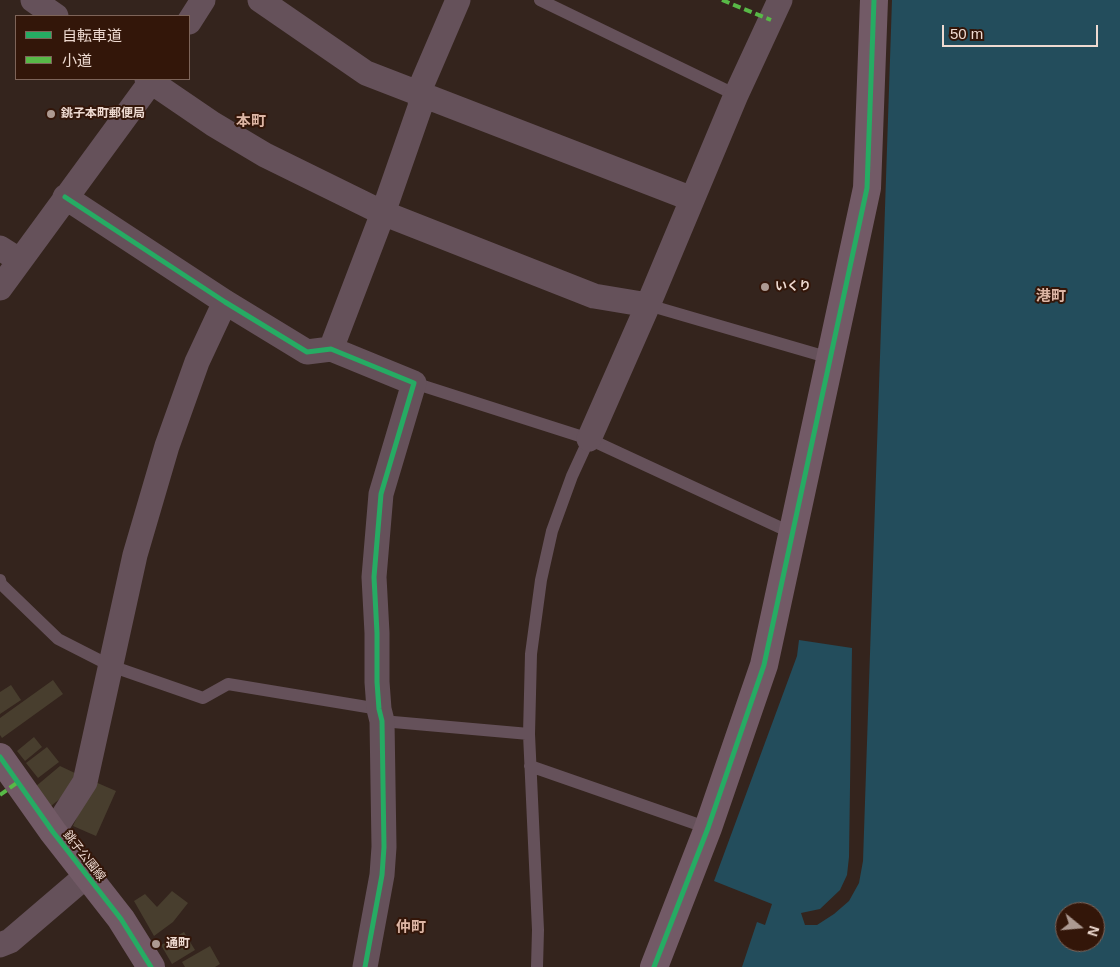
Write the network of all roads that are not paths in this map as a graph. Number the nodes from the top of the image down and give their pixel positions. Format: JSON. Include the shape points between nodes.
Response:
{"nodes":[{"id":1,"x":33,"y":0,"type":"edge"},
{"id":2,"x":203,"y":0,"type":"edge"},
{"id":3,"x":260,"y":0,"type":"edge"},
{"id":4,"x":458,"y":0,"type":"edge"},
{"id":5,"x":540,"y":0,"type":"edge"},
{"id":6,"x":780,"y":0,"type":"edge"},
{"id":7,"x":874,"y":0,"type":"edge"},
{"id":8,"x":55,"y":15,"type":"edge"},
{"id":9,"x":190,"y":20,"type":"edge"},
{"id":10,"x":151,"y":80,"type":"edge"},
{"id":11,"x":421,"y":95,"type":"junction"},
{"id":12,"x":736,"y":95,"type":"junction"},
{"id":13,"x":65,"y":197,"type":"junction"},
{"id":14,"x":692,"y":199,"type":"junction"},
{"id":15,"x":383,"y":213,"type":"junction"},
{"id":16,"x":9,"y":254,"type":"edge"},
{"id":17,"x":0,"y":288,"type":"edge"},
{"id":18,"x":225,"y":302,"type":"junction"},
{"id":19,"x":648,"y":306,"type":"junction"},
{"id":20,"x":331,"y":349,"type":"junction"},
{"id":21,"x":830,"y":358,"type":"junction"},
{"id":22,"x":414,"y":383,"type":"junction"},
{"id":23,"x":589,"y":438,"type":"junction"},
{"id":24,"x":792,"y":533,"type":"junction"},
{"id":25,"x":0,"y":580,"type":"edge"},
{"id":26,"x":111,"y":666,"type":"junction"},
{"id":27,"x":380,"y":715,"type":"junction"},
{"id":28,"x":529,"y":734,"type":"junction"},
{"id":29,"x":0,"y":757,"type":"edge"},
{"id":30,"x":530,"y":766,"type":"junction"},
{"id":31,"x":708,"y":828,"type":"junction"},
{"id":32,"x":52,"y":832,"type":"junction"},
{"id":33,"x":86,"y":876,"type":"junction"},
{"id":34,"x":0,"y":945,"type":"edge"},
{"id":35,"x":151,"y":967,"type":"edge"},
{"id":36,"x":365,"y":967,"type":"edge"},
{"id":37,"x":537,"y":967,"type":"edge"},
{"id":38,"x":654,"y":967,"type":"edge"}],
"edges":[{"from":1,"to":8,"type":"street"},
{"from":2,"to":9,"type":"street"},
{"from":3,"to":11,"type":"street","via":[[366,73]]},
{"from":4,"to":11,"type":"street","via":[[422,84]]},
{"from":5,"to":12,"type":"lane"},
{"from":6,"to":12,"type":"street"},
{"from":7,"to":21,"type":"street","via":[[867,188]]},
{"from":10,"to":13,"type":"street"},
{"from":10,"to":15,"type":"street","via":[[213,124],[265,155]]},
{"from":11,"to":14,"type":"street"},
{"from":11,"to":15,"type":"street","via":[[420,107]]},
{"from":12,"to":14,"type":"street"},
{"from":13,"to":16,"type":"street"},
{"from":13,"to":18,"type":"street"},
{"from":14,"to":19,"type":"street"},
{"from":15,"to":19,"type":"street","via":[[594,296]]},
{"from":15,"to":20,"type":"street"},
{"from":16,"to":17,"type":"street"},
{"from":18,"to":20,"type":"street","via":[[308,352]]},
{"from":18,"to":26,"type":"street","via":[[197,362],[166,446],[135,555]]},
{"from":19,"to":21,"type":"lane"},
{"from":19,"to":23,"type":"street"},
{"from":20,"to":22,"type":"street"},
{"from":21,"to":24,"type":"street"},
{"from":22,"to":23,"type":"lane"},
{"from":22,"to":27,"type":"street","via":[[381,494],[374,577]]},
{"from":23,"to":24,"type":"lane"},
{"from":23,"to":28,"type":"lane","via":[[552,531],[541,580],[531,654]]},
{"from":24,"to":31,"type":"street","via":[[764,665]]},
{"from":25,"to":26,"type":"lane","via":[[58,640]]},
{"from":26,"to":27,"type":"lane","via":[[203,698],[228,684]]},
{"from":26,"to":32,"type":"street","via":[[85,782]]},
{"from":27,"to":28,"type":"lane"},
{"from":27,"to":36,"type":"street","via":[[382,875]]},
{"from":28,"to":30,"type":"lane"},
{"from":29,"to":32,"type":"street","name":"銚子公園線"},
{"from":30,"to":31,"type":"lane"},
{"from":30,"to":37,"type":"lane"},
{"from":31,"to":38,"type":"street"},
{"from":32,"to":33,"type":"street","name":"銚子公園線"},
{"from":33,"to":34,"type":"street","via":[[10,941]]},
{"from":33,"to":35,"type":"street","name":"銚子公園線","via":[[121,919]]}]}
